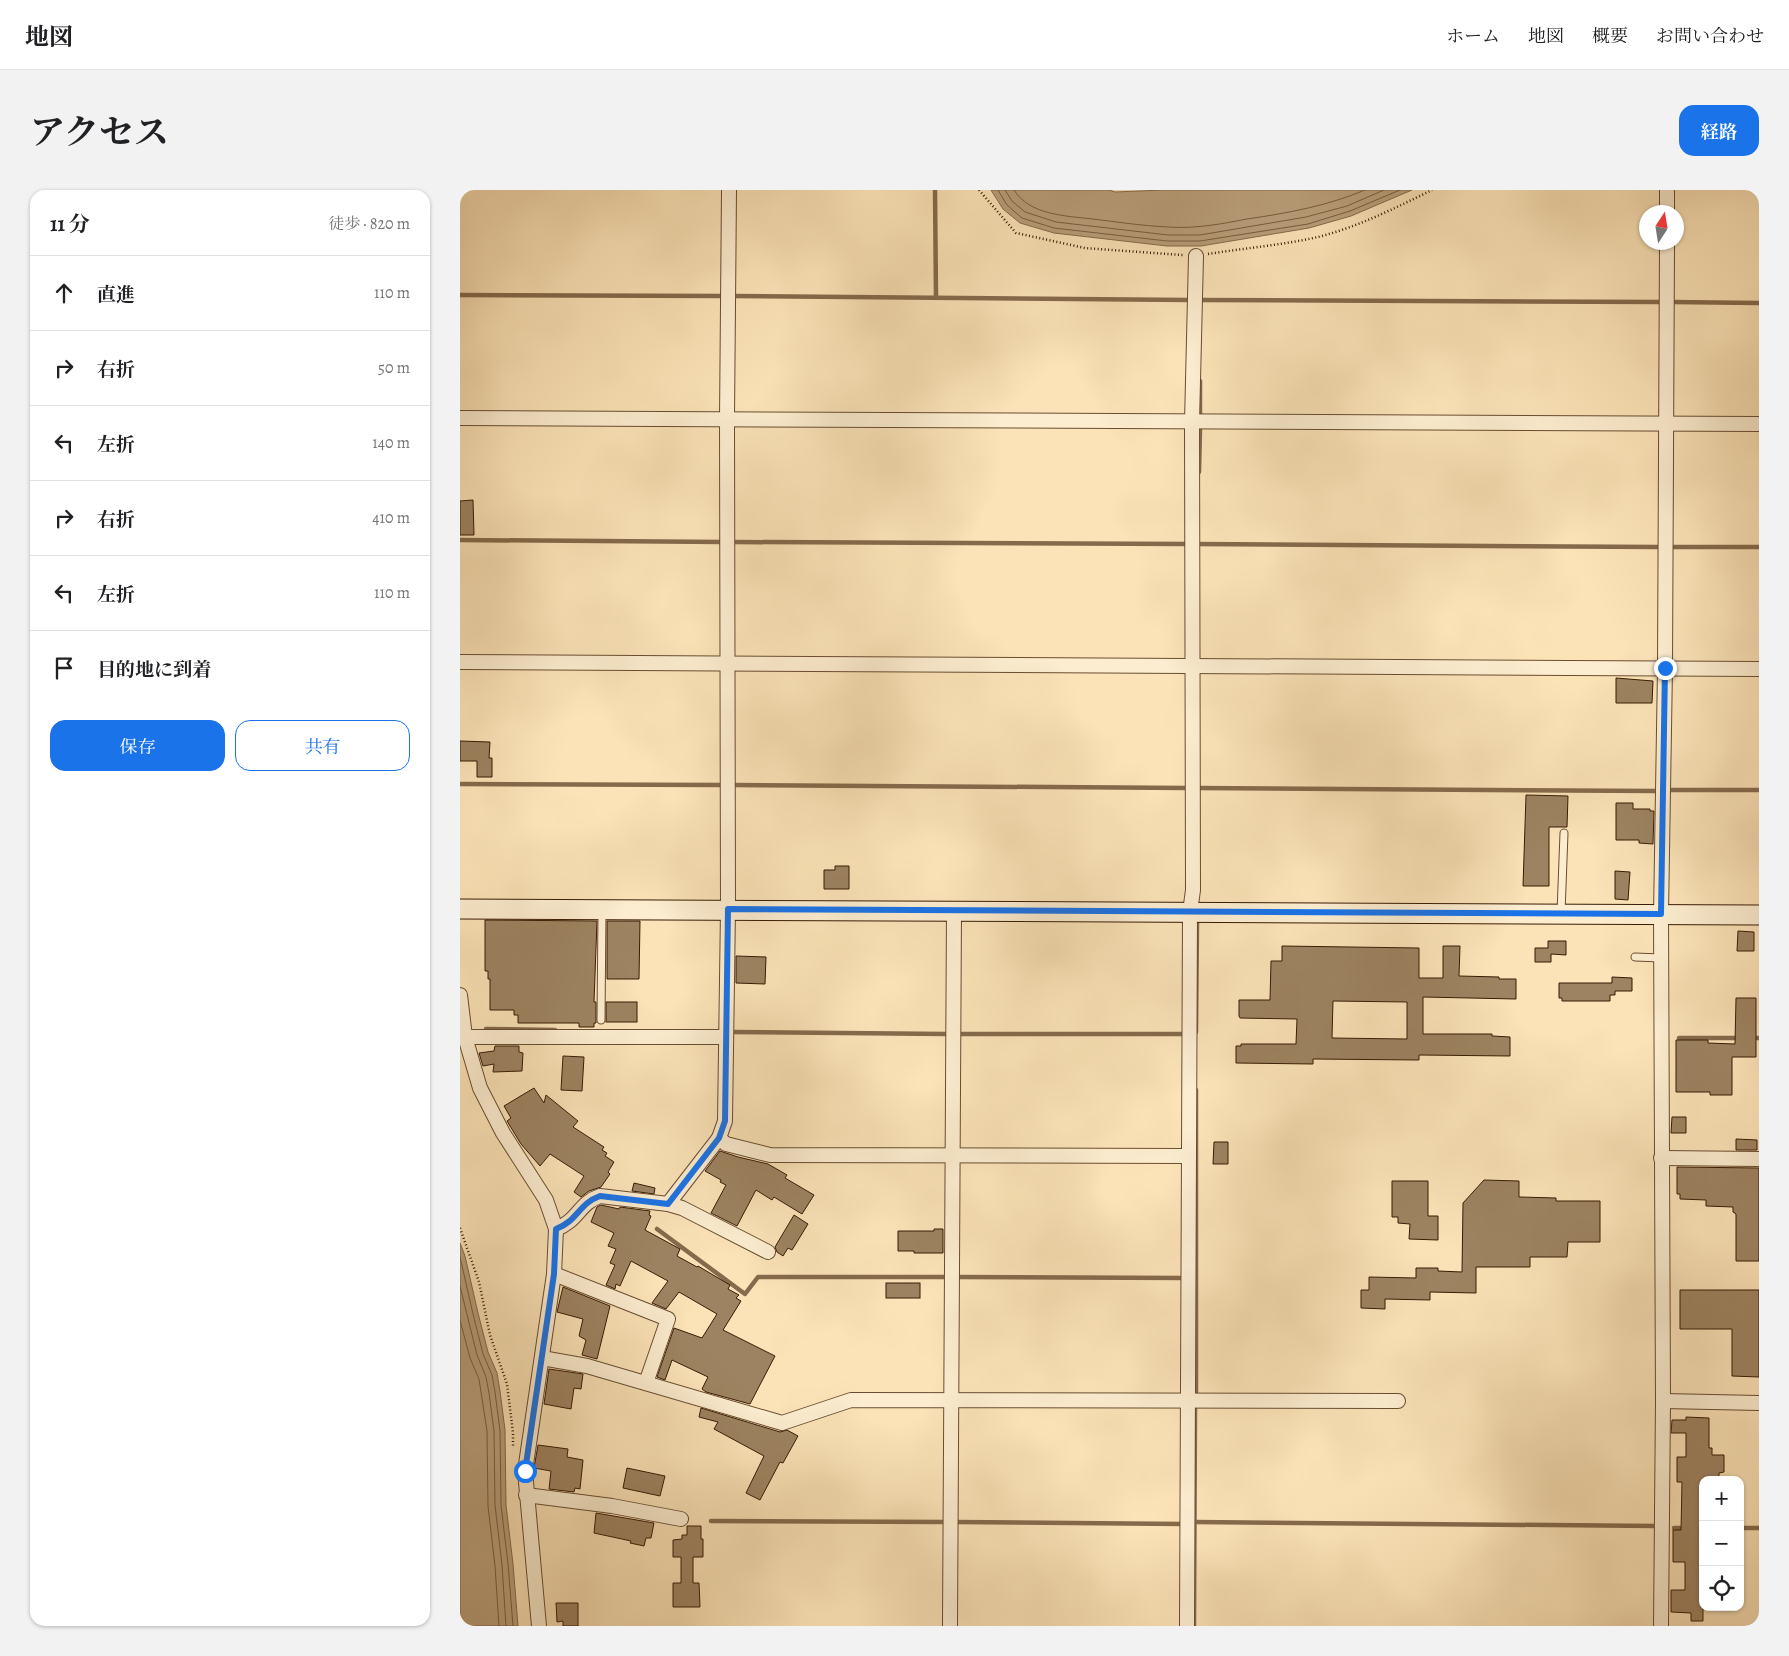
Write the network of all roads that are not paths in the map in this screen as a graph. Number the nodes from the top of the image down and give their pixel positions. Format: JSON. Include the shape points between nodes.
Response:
{"nodes":[{"id":1,"x":729,"y":190,"type":"edge"},
{"id":2,"x":1667,"y":190,"type":"edge"},
{"id":3,"x":1667,"y":205,"type":"edge"},
{"id":4,"x":1667,"y":250,"type":"edge"},
{"id":5,"x":1196,"y":256,"type":"road end"},
{"id":6,"x":460,"y":418,"type":"edge"},
{"id":7,"x":727,"y":419,"type":"junction"},
{"id":8,"x":1192,"y":422,"type":"junction"},
{"id":9,"x":1666,"y":424,"type":"junction"},
{"id":10,"x":1759,"y":424,"type":"edge"},
{"id":11,"x":460,"y":662,"type":"edge"},
{"id":12,"x":727,"y":664,"type":"junction"},
{"id":13,"x":1192,"y":666,"type":"junction"},
{"id":14,"x":1665,"y":668,"type":"junction"},
{"id":15,"x":1759,"y":669,"type":"edge"},
{"id":16,"x":1564,"y":833,"type":"dead end"},
{"id":17,"x":460,"y":909,"type":"edge"},
{"id":18,"x":602,"y":909,"type":"junction"},
{"id":19,"x":728,"y":909,"type":"junction"},
{"id":20,"x":954,"y":910,"type":"junction"},
{"id":21,"x":1190,"y":912,"type":"junction"},
{"id":22,"x":1561,"y":914,"type":"junction"},
{"id":23,"x":1661,"y":914,"type":"junction"},
{"id":24,"x":1759,"y":915,"type":"edge"},
{"id":25,"x":1635,"y":957,"type":"dead end"},
{"id":26,"x":1661,"y":958,"type":"junction"},
{"id":27,"x":460,"y":994,"type":"edge"},
{"id":28,"x":601,"y":1020,"type":"dead end"},
{"id":29,"x":465,"y":1036,"type":"junction"},
{"id":30,"x":725,"y":1037,"type":"junction"},
{"id":31,"x":719,"y":1138,"type":"junction"},
{"id":32,"x":953,"y":1155,"type":"junction"},
{"id":33,"x":1189,"y":1156,"type":"junction"},
{"id":34,"x":1661,"y":1158,"type":"junction"},
{"id":35,"x":1759,"y":1159,"type":"edge"},
{"id":36,"x":668,"y":1204,"type":"junction"},
{"id":37,"x":556,"y":1229,"type":"junction"},
{"id":38,"x":768,"y":1252,"type":"dead end"},
{"id":39,"x":554,"y":1274,"type":"junction"},
{"id":40,"x":542,"y":1358,"type":"junction"},
{"id":41,"x":646,"y":1383,"type":"junction"},
{"id":42,"x":952,"y":1400,"type":"junction"},
{"id":43,"x":1189,"y":1400,"type":"junction"},
{"id":44,"x":1398,"y":1401,"type":"dead end"},
{"id":45,"x":1663,"y":1401,"type":"junction"},
{"id":46,"x":1759,"y":1403,"type":"edge"},
{"id":47,"x":526,"y":1495,"type":"junction"},
{"id":48,"x":681,"y":1519,"type":"dead end"},
{"id":49,"x":539,"y":1626,"type":"edge"},
{"id":50,"x":950,"y":1626,"type":"edge"},
{"id":51,"x":1187,"y":1626,"type":"edge"},
{"id":52,"x":1661,"y":1626,"type":"edge"}],
"edges":[{"from":1,"to":7,"type":"street"},
{"from":2,"to":3,"type":"street"},
{"from":4,"to":9,"type":"street"},
{"from":5,"to":8,"type":"street"},
{"from":6,"to":7,"type":"street"},
{"from":7,"to":8,"type":"street"},
{"from":7,"to":12,"type":"street"},
{"from":8,"to":9,"type":"street"},
{"from":8,"to":13,"type":"street"},
{"from":9,"to":10,"type":"street"},
{"from":9,"to":14,"type":"street"},
{"from":11,"to":12,"type":"street"},
{"from":12,"to":13,"type":"street"},
{"from":12,"to":19,"type":"street"},
{"from":13,"to":14,"type":"street"},
{"from":13,"to":21,"type":"street","via":[[1193,890]]},
{"from":14,"to":15,"type":"street"},
{"from":14,"to":23,"type":"street"},
{"from":16,"to":22,"type":"lane"},
{"from":17,"to":18,"type":"street"},
{"from":18,"to":19,"type":"street"},
{"from":18,"to":28,"type":"lane"},
{"from":19,"to":20,"type":"street"},
{"from":19,"to":30,"type":"street"},
{"from":20,"to":21,"type":"street"},
{"from":20,"to":32,"type":"street"},
{"from":21,"to":22,"type":"street"},
{"from":21,"to":33,"type":"street"},
{"from":22,"to":23,"type":"street"},
{"from":23,"to":24,"type":"street"},
{"from":23,"to":26,"type":"street"},
{"from":25,"to":26,"type":"lane"},
{"from":26,"to":34,"type":"street"},
{"from":27,"to":29,"type":"street"},
{"from":29,"to":30,"type":"street"},
{"from":29,"to":37,"type":"street","via":[[480,1088],[503,1133],[546,1200]]},
{"from":30,"to":31,"type":"street","via":[[725,1121]]},
{"from":31,"to":32,"type":"street","via":[[726,1144],[770,1155]]},
{"from":31,"to":36,"type":"street"},
{"from":32,"to":33,"type":"street"},
{"from":32,"to":42,"type":"street"},
{"from":33,"to":43,"type":"street"},
{"from":34,"to":35,"type":"street"},
{"from":34,"to":45,"type":"street"},
{"from":36,"to":37,"type":"street","via":[[600,1196],[584,1205],[567,1225]]},
{"from":36,"to":38,"type":"street"},
{"from":37,"to":39,"type":"street"},
{"from":39,"to":40,"type":"street"},
{"from":39,"to":41,"type":"street","via":[[668,1319]]},
{"from":40,"to":41,"type":"street","via":[[586,1366]]},
{"from":40,"to":47,"type":"street","via":[[525,1471]]},
{"from":41,"to":42,"type":"street","via":[[782,1422],[851,1400]]},
{"from":42,"to":43,"type":"street"},
{"from":42,"to":50,"type":"street"},
{"from":43,"to":44,"type":"street"},
{"from":43,"to":51,"type":"street"},
{"from":45,"to":46,"type":"street"},
{"from":45,"to":52,"type":"street"},
{"from":47,"to":48,"type":"street"},
{"from":47,"to":49,"type":"street"}]}
